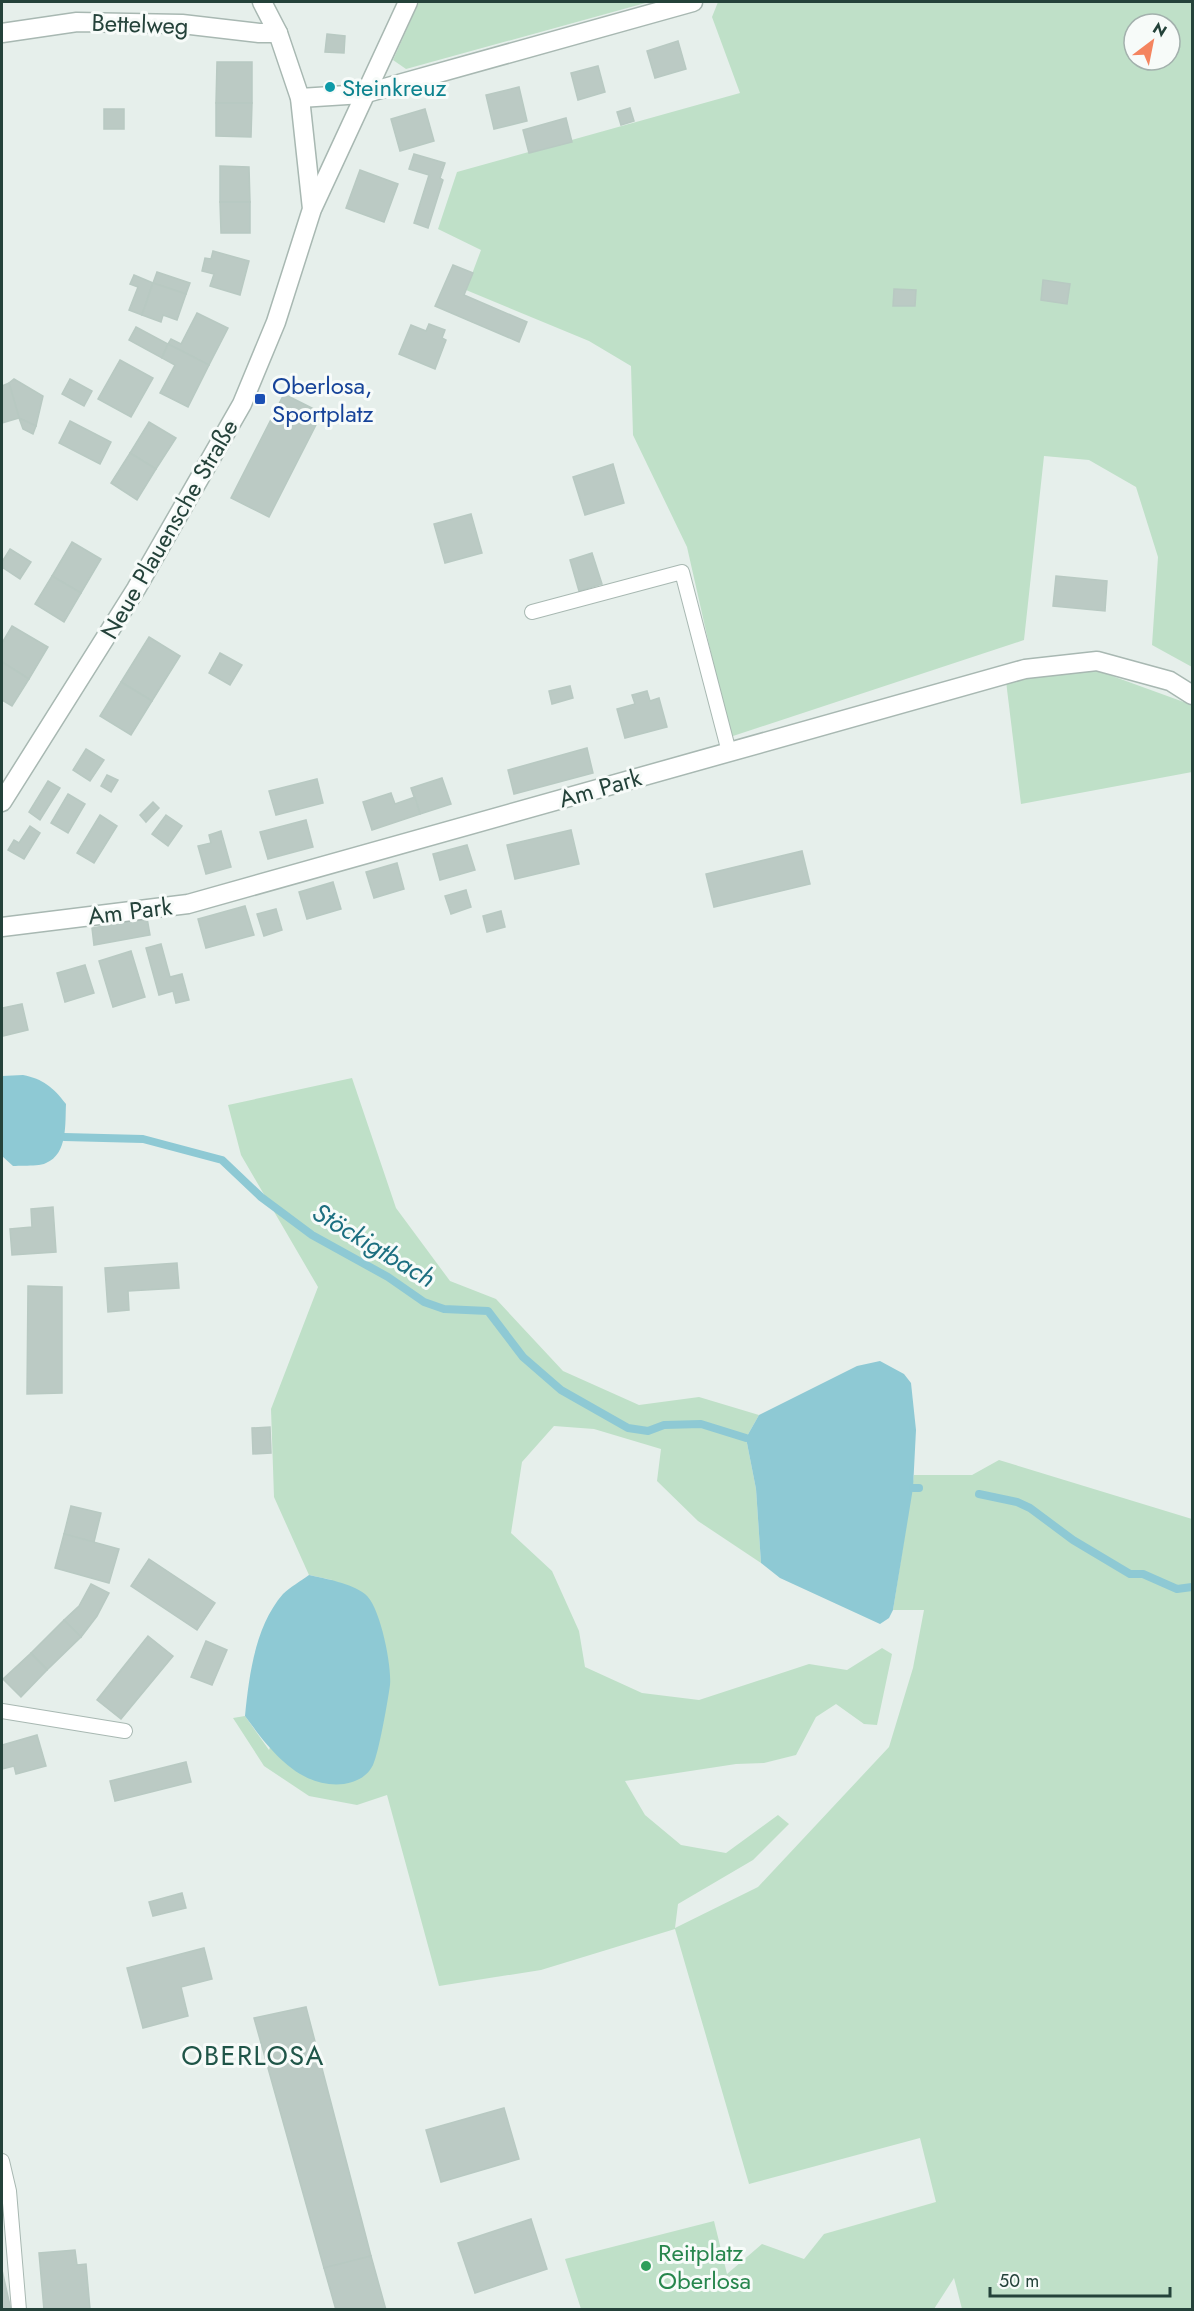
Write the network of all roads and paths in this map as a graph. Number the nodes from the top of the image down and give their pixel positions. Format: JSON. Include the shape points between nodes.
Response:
{"nodes":[{"id":1,"x":262,"y":2,"type":"edge"},
{"id":2,"x":408,"y":2,"type":"edge"},
{"id":3,"x":693,"y":2,"type":"edge"},
{"id":4,"x":2,"y":33,"type":"edge"},
{"id":5,"x":278,"y":33,"type":"junction"},
{"id":6,"x":363,"y":94,"type":"junction"},
{"id":7,"x":300,"y":98,"type":"junction"},
{"id":8,"x":312,"y":209,"type":"junction"},
{"id":9,"x":532,"y":612,"type":"dead end"},
{"id":10,"x":1192,"y":695,"type":"edge"},
{"id":11,"x":729,"y":752,"type":"junction"},
{"id":12,"x":2,"y":802,"type":"edge"},
{"id":13,"x":2,"y":927,"type":"edge"},
{"id":14,"x":2,"y":1711,"type":"edge"},
{"id":15,"x":125,"y":1731,"type":"dead end"},
{"id":16,"x":2,"y":2161,"type":"edge"},
{"id":17,"x":20,"y":2310,"type":"edge"}],
"edges":[{"from":1,"to":5,"type":"street","name":"Neue Plauensche Straße"},
{"from":2,"to":6,"type":"street"},
{"from":3,"to":6,"type":"street"},
{"from":4,"to":5,"type":"street","name":"Bettelweg","via":[[77,22],[182,24]]},
{"from":5,"to":7,"type":"street","name":"Neue Plauensche Straße"},
{"from":6,"to":7,"type":"street"},
{"from":6,"to":8,"type":"street"},
{"from":7,"to":8,"type":"street","name":"Neue Plauensche Straße"},
{"from":8,"to":12,"type":"street","name":"Neue Plauensche Straße","via":[[276,322],[242,404],[136,590]]},
{"from":9,"to":11,"type":"lane","via":[[682,572]]},
{"from":10,"to":11,"type":"street","name":"Am Park","via":[[1170,681],[1097,662],[1025,669]]},
{"from":11,"to":13,"type":"street","name":"Am Park","via":[[188,904]]},
{"from":14,"to":15,"type":"lane"},
{"from":16,"to":17,"type":"lane","via":[[9,2192]]}]}
